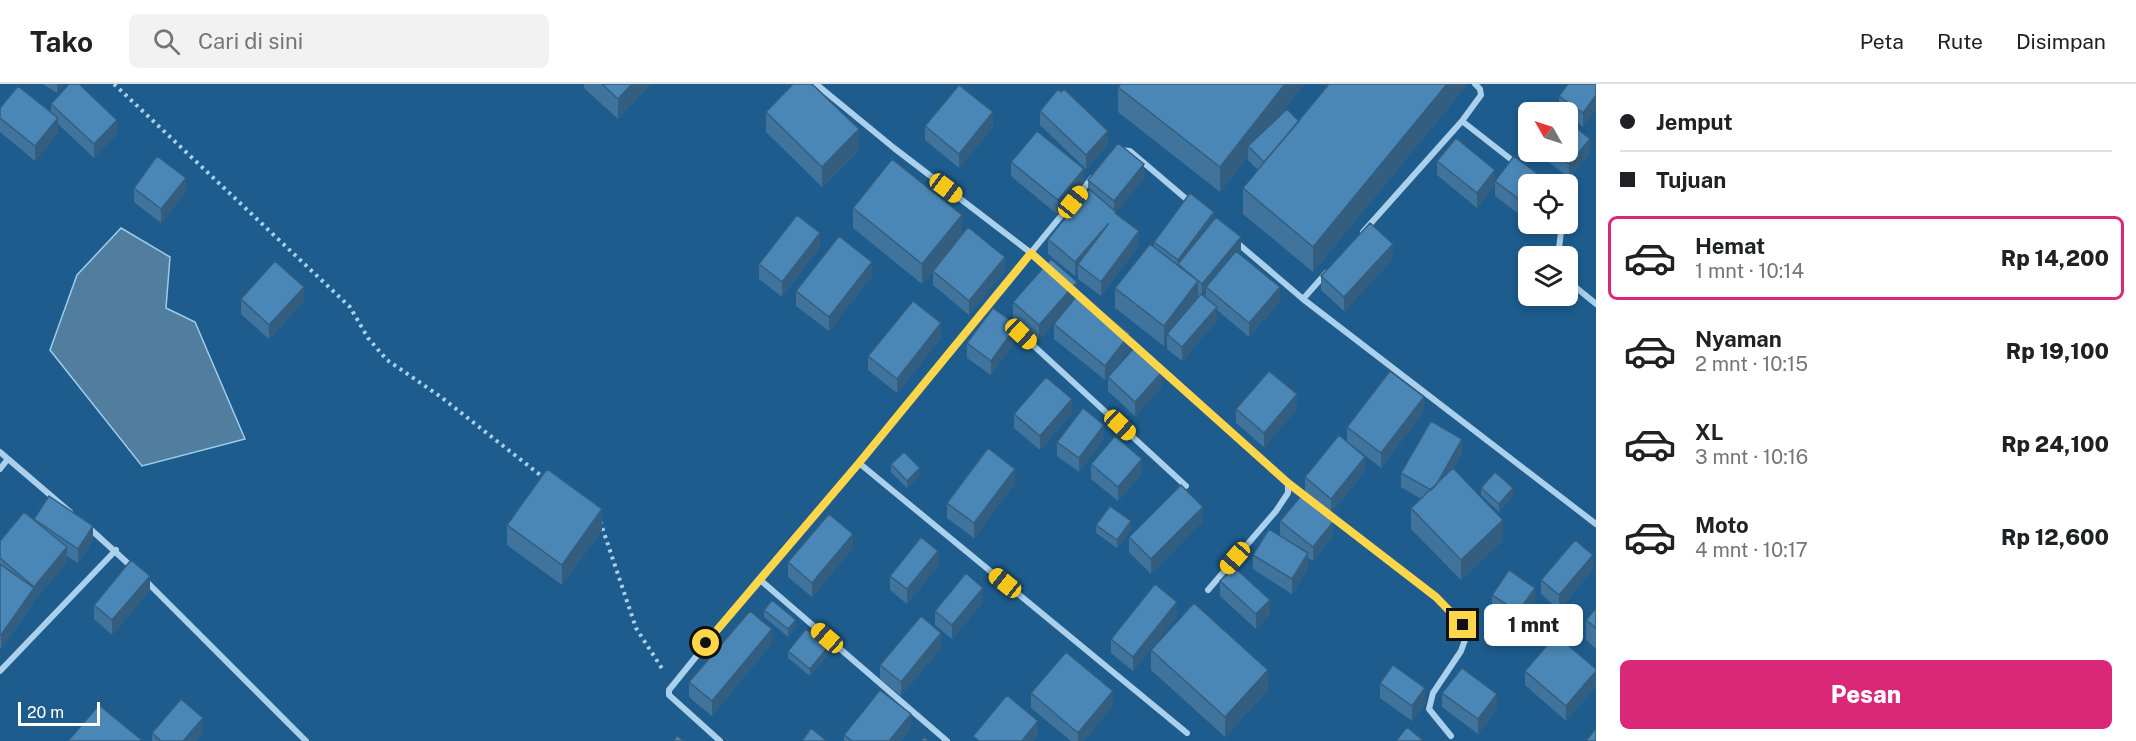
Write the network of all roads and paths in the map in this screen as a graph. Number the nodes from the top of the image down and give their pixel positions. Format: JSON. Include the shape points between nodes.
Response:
{"nodes":[{"id":1,"x":114,"y":84,"type":"edge"},
{"id":2,"x":816,"y":84,"type":"edge"},
{"id":3,"x":1475,"y":84,"type":"edge"},
{"id":4,"x":1462,"y":121,"type":"junction"},
{"id":5,"x":1115,"y":150,"type":"edge"},
{"id":6,"x":1523,"y":168,"type":"edge"},
{"id":7,"x":1094,"y":176,"type":"edge"},
{"id":8,"x":1199,"y":210,"type":"edge"},
{"id":9,"x":1225,"y":232,"type":"edge"},
{"id":10,"x":1358,"y":236,"type":"edge"},
{"id":11,"x":1031,"y":253,"type":"junction"},
{"id":12,"x":1334,"y":263,"type":"edge"},
{"id":13,"x":1058,"y":276,"type":"edge"},
{"id":14,"x":1578,"y":289,"type":"edge"},
{"id":15,"x":1303,"y":299,"type":"junction"},
{"id":16,"x":988,"y":304,"type":"junction"},
{"id":17,"x":1596,"y":304,"type":"edge"},
{"id":18,"x":997,"y":312,"type":"edge"},
{"id":19,"x":1005,"y":319,"type":"edge"},
{"id":20,"x":1119,"y":330,"type":"edge"},
{"id":21,"x":0,"y":452,"type":"edge"},
{"id":22,"x":8,"y":459,"type":"junction"},
{"id":23,"x":859,"y":463,"type":"junction"},
{"id":24,"x":0,"y":469,"type":"edge"},
{"id":25,"x":551,"y":481,"type":"edge"},
{"id":26,"x":1288,"y":483,"type":"junction"},
{"id":27,"x":1186,"y":486,"type":"edge"},
{"id":28,"x":597,"y":515,"type":"edge"},
{"id":29,"x":1596,"y":524,"type":"edge"},
{"id":30,"x":116,"y":550,"type":"junction"},
{"id":31,"x":759,"y":579,"type":"junction"},
{"id":32,"x":1208,"y":590,"type":"dead end"},
{"id":33,"x":0,"y":671,"type":"edge"},
{"id":34,"x":673,"y":686,"type":"junction"},
{"id":35,"x":1187,"y":733,"type":"dead end"},
{"id":36,"x":1451,"y":736,"type":"dead end"},
{"id":37,"x":306,"y":741,"type":"edge"},
{"id":38,"x":720,"y":741,"type":"edge"},
{"id":39,"x":947,"y":741,"type":"edge"}],
"edges":[{"from":1,"to":25,"type":"path","via":[[350,307],[387,360]]},
{"from":2,"to":11,"type":"street"},
{"from":3,"to":4,"type":"street","via":[[1481,95]]},
{"from":4,"to":6,"type":"street"},
{"from":4,"to":10,"type":"street"},
{"from":5,"to":8,"type":"street","via":[[1130,151]]},
{"from":7,"to":11,"type":"street"},
{"from":9,"to":15,"type":"street"},
{"from":11,"to":13,"type":"street"},
{"from":11,"to":16,"type":"street"},
{"from":12,"to":15,"type":"street"},
{"from":14,"to":17,"type":"street"},
{"from":15,"to":29,"type":"street"},
{"from":16,"to":18,"type":"street"},
{"from":16,"to":23,"type":"street"},
{"from":19,"to":27,"type":"street"},
{"from":20,"to":26,"type":"street"},
{"from":21,"to":22,"type":"street"},
{"from":22,"to":24,"type":"street"},
{"from":22,"to":30,"type":"street"},
{"from":23,"to":31,"type":"street"},
{"from":23,"to":35,"type":"street"},
{"from":26,"to":32,"type":"street","via":[[1288,493],[1276,511]]},
{"from":26,"to":36,"type":"street","via":[[1436,597],[1463,625],[1466,637],[1461,651],[1433,693],[1429,709]]},
{"from":28,"to":34,"type":"path","via":[[636,628]]},
{"from":30,"to":33,"type":"street"},
{"from":30,"to":37,"type":"street"},
{"from":31,"to":34,"type":"street"},
{"from":31,"to":39,"type":"street"},
{"from":34,"to":38,"type":"street","via":[[669,695]]}]}
